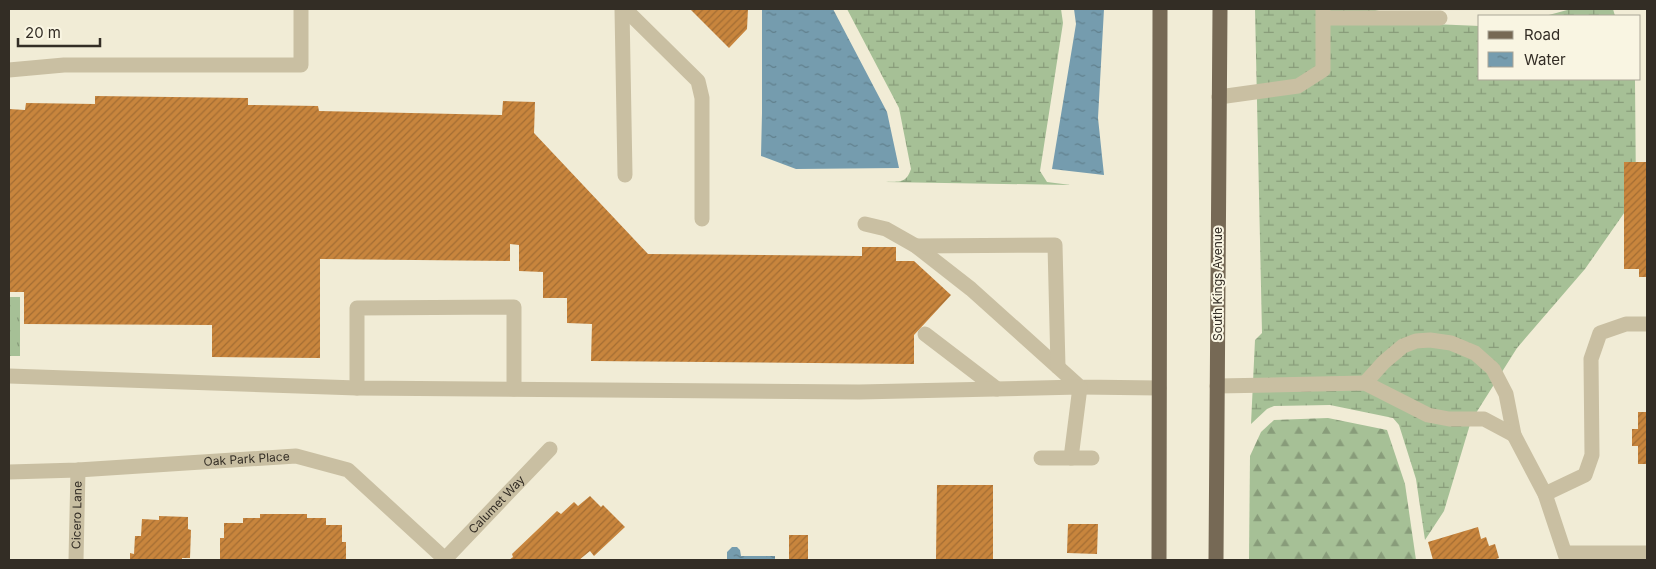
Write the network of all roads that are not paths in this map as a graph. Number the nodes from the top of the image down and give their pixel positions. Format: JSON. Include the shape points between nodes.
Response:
{"nodes":[{"id":1,"x":301,"y":9,"type":"edge"},
{"id":2,"x":623,"y":9,"type":"edge"},
{"id":3,"x":1160,"y":9,"type":"edge"},
{"id":4,"x":1220,"y":9,"type":"edge"},
{"id":5,"x":1323,"y":14,"type":"edge"},
{"id":6,"x":1440,"y":18,"type":"dead end"},
{"id":7,"x":9,"y":70,"type":"edge"},
{"id":8,"x":1219,"y":97,"type":"junction"},
{"id":9,"x":626,"y":175,"type":"dead end"},
{"id":10,"x":702,"y":219,"type":"dead end"},
{"id":11,"x":865,"y":224,"type":"dead end"},
{"id":12,"x":916,"y":246,"type":"junction"},
{"id":13,"x":1647,"y":324,"type":"edge"},
{"id":14,"x":925,"y":334,"type":"dead end"},
{"id":15,"x":1058,"y":367,"type":"junction"},
{"id":16,"x":9,"y":376,"type":"edge"},
{"id":17,"x":1365,"y":383,"type":"junction"},
{"id":18,"x":1217,"y":386,"type":"junction"},
{"id":19,"x":1080,"y":387,"type":"junction"},
{"id":20,"x":357,"y":388,"type":"junction"},
{"id":21,"x":1159,"y":388,"type":"junction"},
{"id":22,"x":514,"y":389,"type":"junction"},
{"id":23,"x":996,"y":389,"type":"junction"},
{"id":24,"x":1514,"y":435,"type":"junction"},
{"id":25,"x":550,"y":450,"type":"dead end"},
{"id":26,"x":1042,"y":458,"type":"dead end"},
{"id":27,"x":1071,"y":458,"type":"junction"},
{"id":28,"x":1092,"y":458,"type":"dead end"},
{"id":29,"x":78,"y":470,"type":"junction"},
{"id":30,"x":9,"y":472,"type":"edge"},
{"id":31,"x":1545,"y":494,"type":"junction"},
{"id":32,"x":1647,"y":553,"type":"edge"},
{"id":33,"x":1566,"y":556,"type":"edge"},
{"id":34,"x":76,"y":560,"type":"edge"},
{"id":35,"x":445,"y":560,"type":"edge"},
{"id":36,"x":1159,"y":560,"type":"edge"},
{"id":37,"x":1216,"y":560,"type":"edge"}],
"edges":[{"from":1,"to":7,"type":"street","via":[[301,64],[64,65]]},
{"from":2,"to":9,"type":"street"},
{"from":2,"to":10,"type":"street","via":[[698,81],[702,98]]},
{"from":3,"to":21,"type":"main road"},
{"from":4,"to":8,"type":"main road","name":"South Kings Avenue"},
{"from":5,"to":6,"type":"street"},
{"from":5,"to":8,"type":"street","via":[[1323,70],[1298,86]]},
{"from":8,"to":18,"type":"main road","name":"South Kings Avenue"},
{"from":11,"to":12,"type":"street","via":[[886,229]]},
{"from":12,"to":15,"type":"street","via":[[971,289]]},
{"from":12,"to":15,"type":"street","via":[[1055,245]]},
{"from":13,"to":31,"type":"street","via":[[1626,324],[1600,333],[1591,359],[1592,455],[1586,475]]},
{"from":14,"to":23,"type":"street"},
{"from":15,"to":19,"type":"street"},
{"from":16,"to":20,"type":"street"},
{"from":17,"to":18,"type":"street"},
{"from":17,"to":24,"type":"street","via":[[1428,415],[1484,419]]},
{"from":17,"to":24,"type":"street","via":[[1403,346],[1430,340],[1451,343],[1474,353],[1493,369],[1506,394]]},
{"from":18,"to":37,"type":"main road","name":"South Kings Avenue"},
{"from":19,"to":21,"type":"street"},
{"from":19,"to":23,"type":"street"},
{"from":19,"to":27,"type":"street"},
{"from":20,"to":22,"type":"street"},
{"from":20,"to":22,"type":"street","via":[[357,308],[514,307]]},
{"from":21,"to":36,"type":"main road"},
{"from":22,"to":23,"type":"street","via":[[849,392]]},
{"from":24,"to":31,"type":"street"},
{"from":25,"to":35,"type":"street","name":"Calumet Way"},
{"from":26,"to":27,"type":"street"},
{"from":27,"to":28,"type":"street"},
{"from":29,"to":30,"type":"street","name":"Oak Park Place"},
{"from":29,"to":34,"type":"street","name":"Cicero Lane"},
{"from":29,"to":35,"type":"street","name":"Oak Park Place","via":[[296,456],[348,470]]},
{"from":31,"to":33,"type":"street"},
{"from":32,"to":33,"type":"street"}]}
